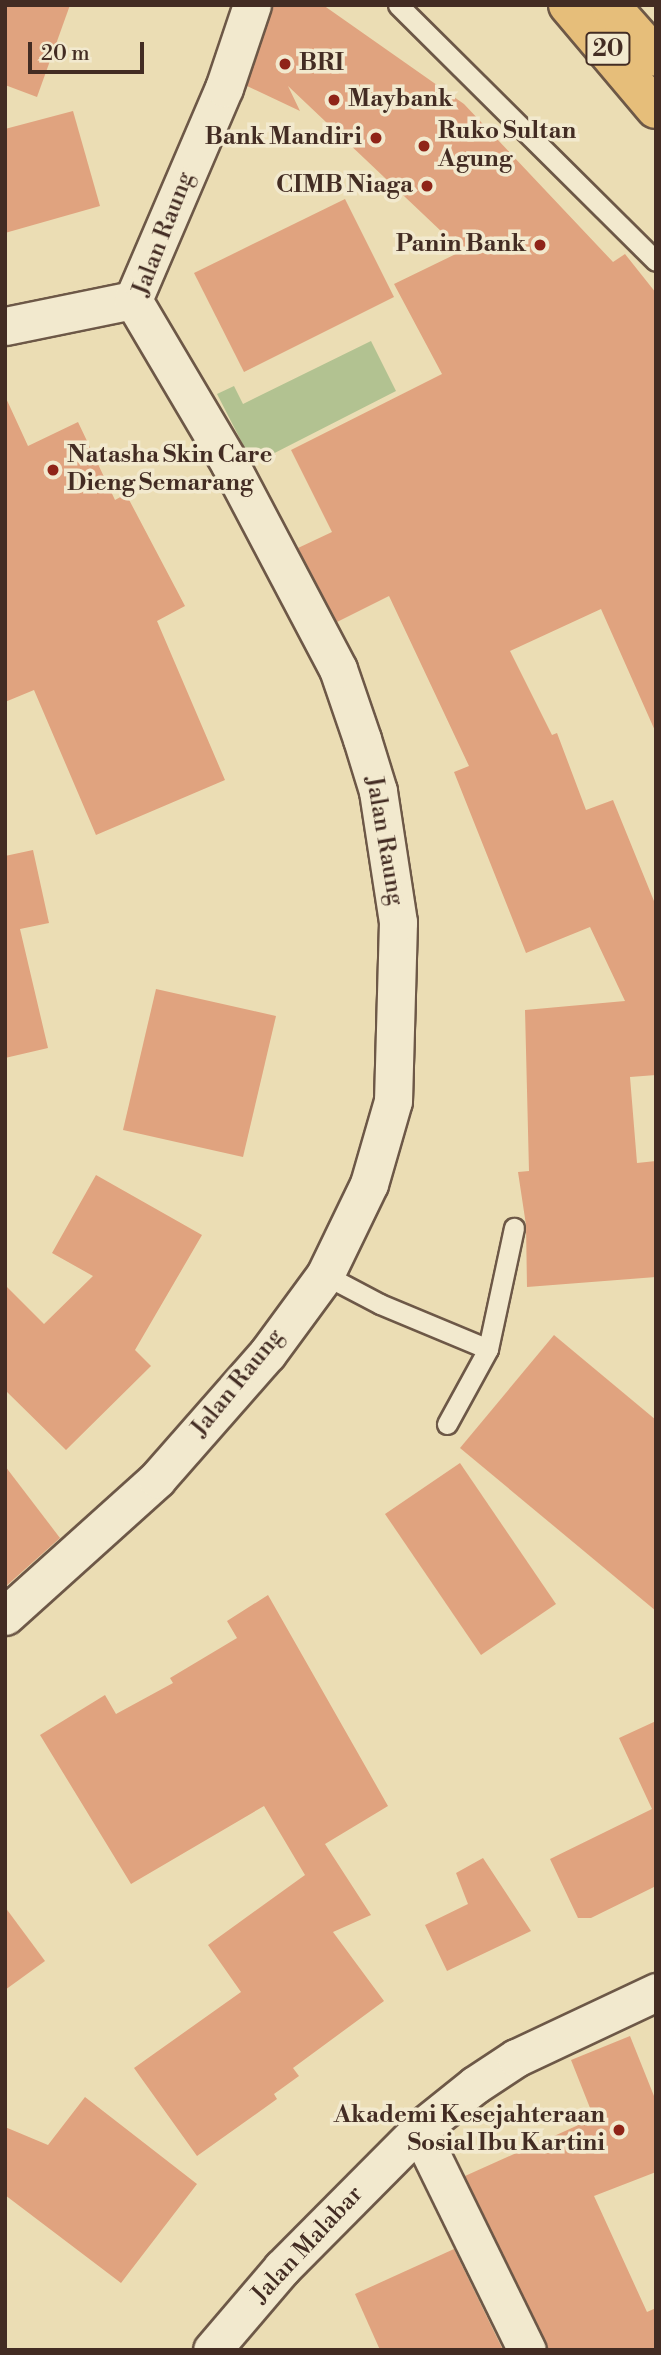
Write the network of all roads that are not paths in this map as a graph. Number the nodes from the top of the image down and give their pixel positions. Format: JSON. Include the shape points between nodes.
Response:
{"nodes":[{"id":1,"x":252,"y":5,"type":"edge"},
{"id":2,"x":398,"y":5,"type":"edge"},
{"id":3,"x":568,"y":5,"type":"edge"},
{"id":4,"x":610,"y":5,"type":"edge"},
{"id":5,"x":656,"y":57,"type":"edge"},
{"id":6,"x":652,"y":100,"type":"edge"},
{"id":7,"x":656,"y":261,"type":"edge"},
{"id":8,"x":133,"y":300,"type":"junction"},
{"id":9,"x":5,"y":326,"type":"edge"},
{"id":10,"x":514,"y":1228,"type":"dead end"},
{"id":11,"x":325,"y":1275,"type":"junction"},
{"id":12,"x":488,"y":1349,"type":"junction"},
{"id":13,"x":447,"y":1424,"type":"dead end"},
{"id":14,"x":5,"y":1616,"type":"edge"},
{"id":15,"x":656,"y":1992,"type":"edge"},
{"id":16,"x":419,"y":2130,"type":"junction"},
{"id":17,"x":212,"y":2350,"type":"edge"},
{"id":18,"x":527,"y":2350,"type":"edge"}],
"edges":[{"from":1,"to":8,"type":"street","name":"Jalan Raung","via":[[224,88]]},
{"from":2,"to":7,"type":"lane"},
{"from":3,"to":6,"type":"highway","number":"20"},
{"from":4,"to":5,"type":"highway","number":"20"},
{"from":8,"to":9,"type":"street"},
{"from":8,"to":11,"type":"street","name":"Jalan Raung","via":[[230,464],[338,670],[378,791],[398,922],[393,1101],[369,1184]]},
{"from":10,"to":12,"type":"lane"},
{"from":11,"to":12,"type":"lane","via":[[380,1304]]},
{"from":11,"to":14,"type":"street","name":"Jalan Raung","via":[[267,1354],[157,1479]]},
{"from":12,"to":13,"type":"lane"},
{"from":15,"to":16,"type":"street","name":"Jalan Malabar","via":[[516,2058]]},
{"from":16,"to":17,"type":"street","name":"Jalan Malabar","via":[[282,2268]]},
{"from":16,"to":18,"type":"street"}]}
